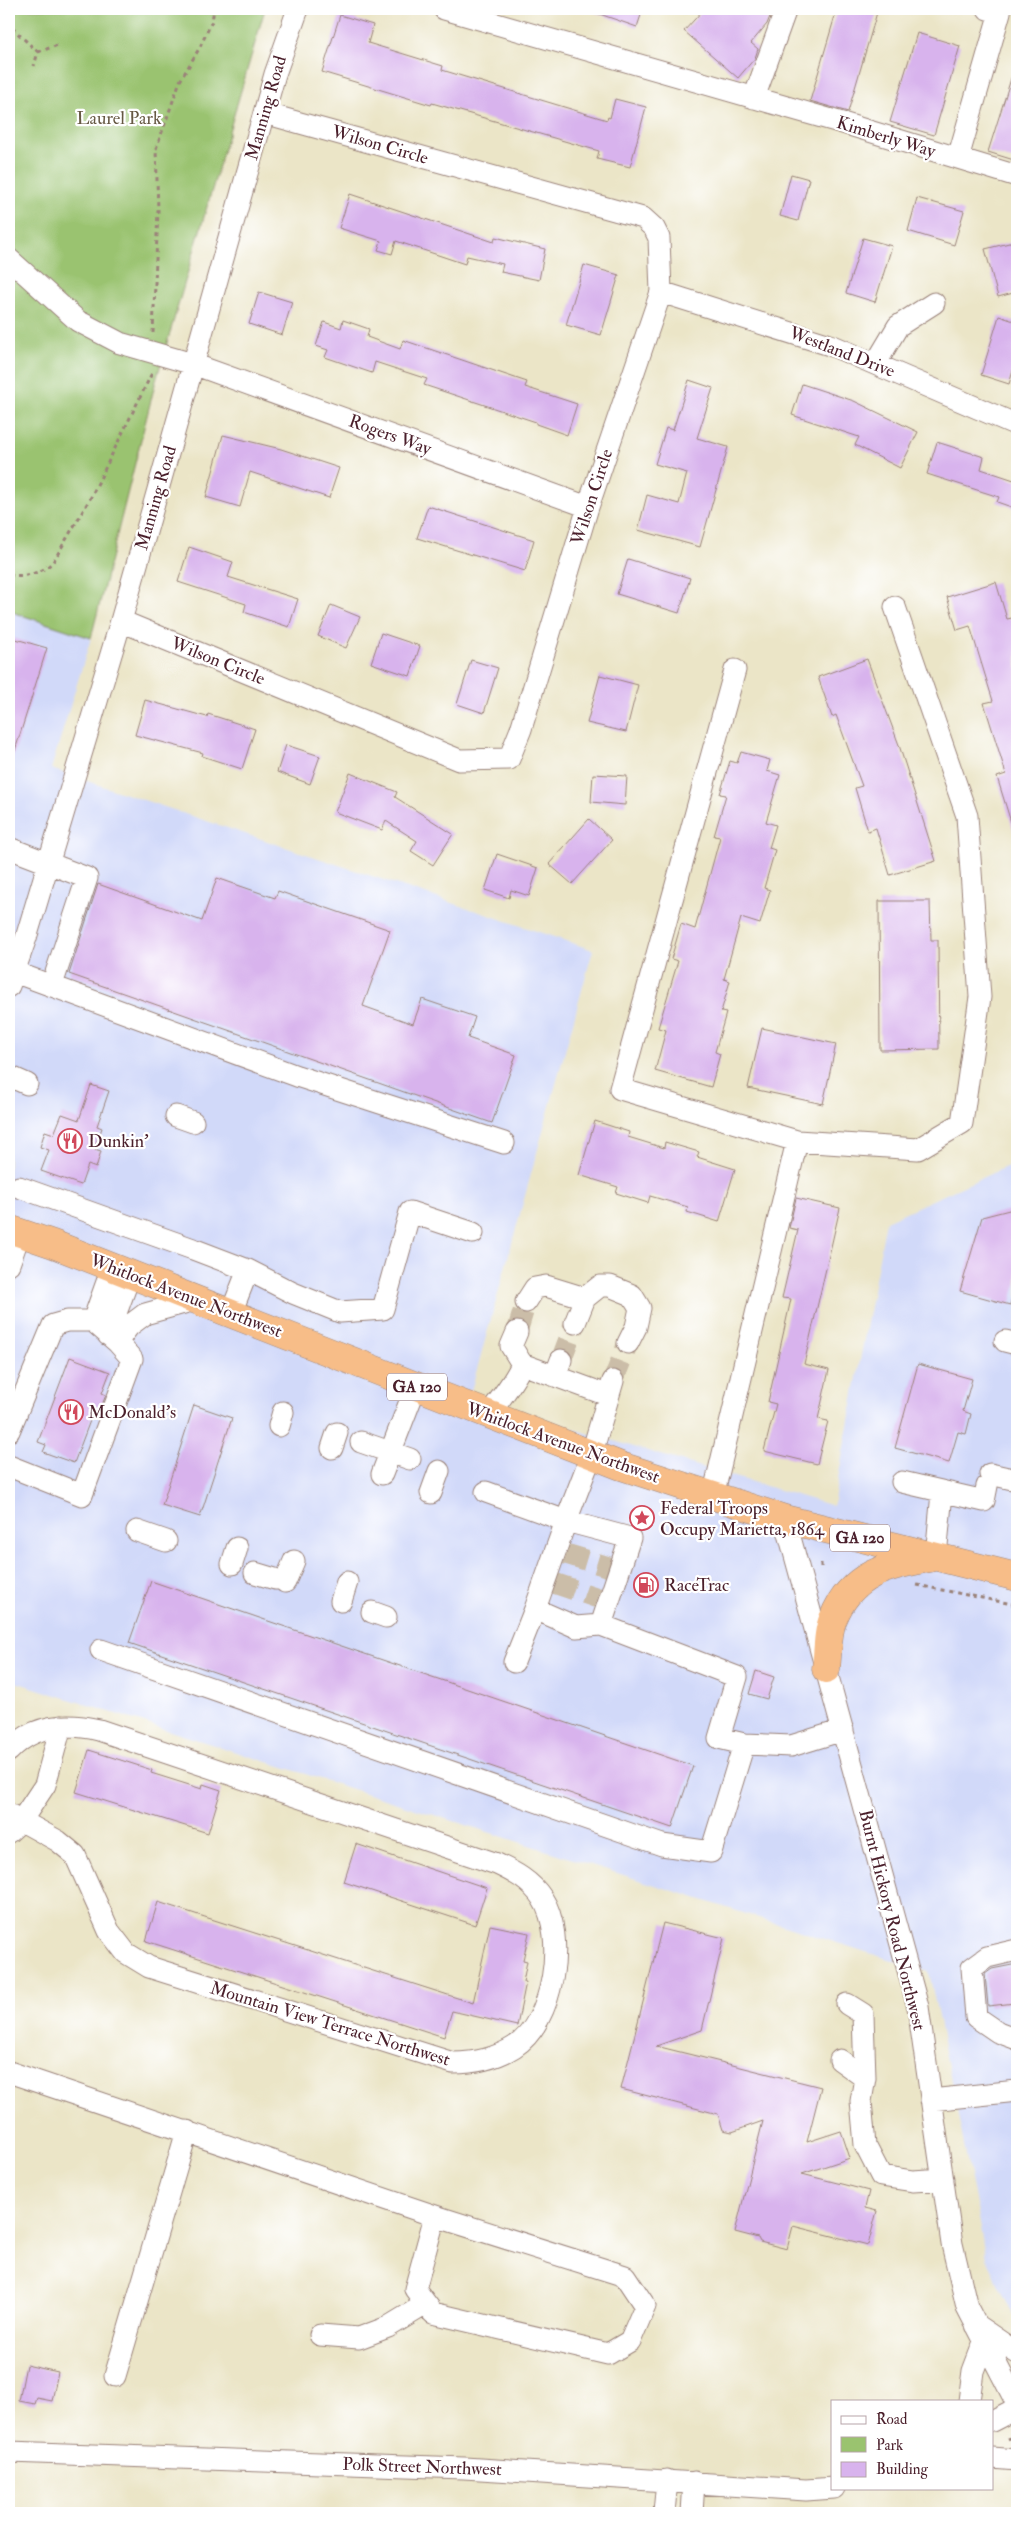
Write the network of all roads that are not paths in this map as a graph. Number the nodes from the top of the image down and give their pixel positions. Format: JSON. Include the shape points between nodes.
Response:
{"nodes":[{"id":1,"x":298,"y":9,"type":"edge"},
{"id":2,"x":444,"y":9,"type":"edge"},
{"id":3,"x":786,"y":9,"type":"edge"},
{"id":4,"x":988,"y":9,"type":"edge"},
{"id":5,"x":754,"y":98,"type":"junction"},
{"id":6,"x":264,"y":112,"type":"junction"},
{"id":7,"x":958,"y":158,"type":"junction"},
{"id":8,"x":1017,"y":176,"type":"edge"},
{"id":9,"x":9,"y":259,"type":"edge"},
{"id":10,"x":661,"y":292,"type":"junction"},
{"id":11,"x":934,"y":303,"type":"dead end"},
{"id":12,"x":876,"y":363,"type":"junction"},
{"id":13,"x":193,"y":364,"type":"junction"},
{"id":14,"x":1017,"y":425,"type":"edge"},
{"id":15,"x":588,"y":507,"type":"junction"},
{"id":16,"x":895,"y":607,"type":"dead end"},
{"id":17,"x":122,"y":622,"type":"junction"},
{"id":18,"x":736,"y":670,"type":"dead end"},
{"id":19,"x":9,"y":848,"type":"edge"},
{"id":20,"x":48,"y":862,"type":"junction"},
{"id":21,"x":12,"y":979,"type":"edge"},
{"id":22,"x":52,"y":985,"type":"junction"},
{"id":23,"x":797,"y":1141,"type":"junction"},
{"id":24,"x":504,"y":1143,"type":"dead end"},
{"id":25,"x":19,"y":1187,"type":"dead end"},
{"id":26,"x":14,"y":1231,"type":"edge"},
{"id":27,"x":473,"y":1233,"type":"dead end"},
{"id":28,"x":9,"y":1264,"type":"edge"},
{"id":29,"x":248,"y":1270,"type":"junction"},
{"id":30,"x":121,"y":1271,"type":"junction"},
{"id":31,"x":585,"y":1298,"type":"junction"},
{"id":32,"x":195,"y":1300,"type":"junction"},
{"id":33,"x":526,"y":1302,"type":"tunnel mouth"},
{"id":34,"x":231,"y":1313,"type":"junction"},
{"id":35,"x":575,"y":1323,"type":"tunnel mouth"},
{"id":36,"x":106,"y":1332,"type":"junction"},
{"id":37,"x":517,"y":1332,"type":"tunnel mouth"},
{"id":38,"x":628,"y":1343,"type":"tunnel mouth"},
{"id":39,"x":522,"y":1364,"type":"junction"},
{"id":40,"x":416,"y":1386,"type":"junction"},
{"id":41,"x":488,"y":1416,"type":"junction"},
{"id":42,"x":9,"y":1431,"type":"edge"},
{"id":43,"x":362,"y":1442,"type":"dead end"},
{"id":44,"x":389,"y":1451,"type":"junction"},
{"id":45,"x":591,"y":1456,"type":"junction"},
{"id":46,"x":410,"y":1459,"type":"dead end"},
{"id":47,"x":9,"y":1466,"type":"edge"},
{"id":48,"x":439,"y":1471,"type":"dead end"},
{"id":49,"x":382,"y":1474,"type":"dead end"},
{"id":50,"x":1017,"y":1480,"type":"edge"},
{"id":51,"x":902,"y":1482,"type":"dead end"},
{"id":52,"x":486,"y":1492,"type":"dead end"},
{"id":53,"x":431,"y":1493,"type":"dead end"},
{"id":54,"x":942,"y":1493,"type":"junction"},
{"id":55,"x":713,"y":1496,"type":"junction"},
{"id":56,"x":785,"y":1519,"type":"junction"},
{"id":57,"x":566,"y":1521,"type":"junction"},
{"id":58,"x":137,"y":1531,"type":"dead end"},
{"id":59,"x":166,"y":1541,"type":"dead end"},
{"id":60,"x":936,"y":1556,"type":"junction"},
{"id":61,"x":294,"y":1561,"type":"dead end"},
{"id":62,"x":1017,"y":1577,"type":"edge"},
{"id":63,"x":272,"y":1578,"type":"dead end"},
{"id":64,"x":535,"y":1609,"type":"junction"},
{"id":65,"x":600,"y":1625,"type":"junction"},
{"id":66,"x":101,"y":1650,"type":"dead end"},
{"id":67,"x":514,"y":1662,"type":"dead end"},
{"id":68,"x":826,"y":1669,"type":"junction"},
{"id":69,"x":61,"y":1726,"type":"junction"},
{"id":70,"x":843,"y":1730,"type":"junction"},
{"id":71,"x":744,"y":1744,"type":"junction"},
{"id":72,"x":9,"y":1751,"type":"edge"},
{"id":73,"x":13,"y":1822,"type":"edge"},
{"id":74,"x":1017,"y":1950,"type":"edge"},
{"id":75,"x":847,"y":2004,"type":"dead end"},
{"id":76,"x":1017,"y":2039,"type":"edge"},
{"id":77,"x":840,"y":2060,"type":"dead end"},
{"id":78,"x":9,"y":2072,"type":"edge"},
{"id":79,"x":865,"y":2078,"type":"junction"},
{"id":80,"x":1017,"y":2091,"type":"edge"},
{"id":81,"x":932,"y":2100,"type":"junction"},
{"id":82,"x":187,"y":2132,"type":"junction"},
{"id":83,"x":943,"y":2179,"type":"junction"},
{"id":84,"x":436,"y":2216,"type":"junction"},
{"id":85,"x":426,"y":2304,"type":"junction"},
{"id":86,"x":980,"y":2333,"type":"junction"},
{"id":87,"x":320,"y":2335,"type":"dead end"},
{"id":88,"x":1017,"y":2353,"type":"edge"},
{"id":89,"x":115,"y":2376,"type":"dead end"},
{"id":90,"x":969,"y":2400,"type":"edge"},
{"id":91,"x":1017,"y":2404,"type":"edge"},
{"id":92,"x":1017,"y":2408,"type":"edge"},
{"id":93,"x":994,"y":2420,"type":"edge"},
{"id":94,"x":9,"y":2452,"type":"edge"},
{"id":95,"x":994,"y":2458,"type":"edge"},
{"id":96,"x":1017,"y":2460,"type":"edge"},
{"id":97,"x":667,"y":2480,"type":"junction"},
{"id":98,"x":694,"y":2482,"type":"junction"},
{"id":99,"x":831,"y":2488,"type":"edge"},
{"id":100,"x":664,"y":2513,"type":"edge"},
{"id":101,"x":692,"y":2513,"type":"edge"}],
"edges":[{"from":1,"to":6,"type":"street","name":"Manning Road"},
{"from":2,"to":5,"type":"street","name":"Kimberly Way"},
{"from":3,"to":5,"type":"street"},
{"from":4,"to":7,"type":"street","via":[[1000,12]]},
{"from":5,"to":7,"type":"street","name":"Kimberly Way"},
{"from":6,"to":10,"type":"street","name":"Wilson Circle","via":[[643,218],[659,238]]},
{"from":6,"to":13,"type":"street","name":"Manning Road"},
{"from":7,"to":8,"type":"street","name":"Kimberly Way"},
{"from":9,"to":13,"type":"street","name":"Rogers Way","via":[[78,321],[98,333],[120,343]]},
{"from":10,"to":12,"type":"street","name":"Westland Drive"},
{"from":10,"to":15,"type":"street","name":"Wilson Circle"},
{"from":11,"to":12,"type":"street","via":[[898,326]]},
{"from":12,"to":14,"type":"street","name":"Westland Drive"},
{"from":13,"to":15,"type":"street","name":"Rogers Way"},
{"from":13,"to":17,"type":"street","name":"Manning Road"},
{"from":15,"to":17,"type":"street","name":"Wilson Circle","via":[[509,759],[458,760]]},
{"from":16,"to":23,"type":"street","via":[[967,816],[980,997],[962,1123],[918,1149]]},
{"from":17,"to":20,"type":"street","name":"Manning Road"},
{"from":18,"to":23,"type":"street","via":[[620,1089]]},
{"from":19,"to":20,"type":"street"},
{"from":20,"to":21,"type":"street","name":"Manning Road"},
{"from":20,"to":22,"type":"street","via":[[87,878]]},
{"from":21,"to":22,"type":"street"},
{"from":22,"to":24,"type":"street","via":[[297,1076]]},
{"from":23,"to":55,"type":"street"},
{"from":25,"to":29,"type":"street"},
{"from":26,"to":28,"type":"street"},
{"from":26,"to":30,"type":"highway","name":"Whitlock Avenue Northwest","number":"GA 120"},
{"from":27,"to":29,"type":"street","via":[[410,1212],[383,1309],[340,1312],[293,1294]]},
{"from":29,"to":34,"type":"street"},
{"from":30,"to":32,"type":"highway","name":"Whitlock Avenue Northwest","number":"GA 120"},
{"from":30,"to":36,"type":"street"},
{"from":31,"to":33,"type":"street","via":[[546,1286],[535,1288]]},
{"from":31,"to":35,"type":"street"},
{"from":31,"to":38,"type":"street","via":[[600,1286],[610,1286],[632,1295],[640,1308]]},
{"from":32,"to":34,"type":"highway","name":"Whitlock Avenue Northwest","number":"GA 120"},
{"from":32,"to":36,"type":"street","via":[[145,1314],[129,1326]]},
{"from":34,"to":40,"type":"highway","name":"Whitlock Avenue Northwest","number":"GA 120"},
{"from":36,"to":42,"type":"street","via":[[67,1321],[53,1325]]},
{"from":36,"to":47,"type":"street","via":[[132,1360],[132,1364],[82,1495]]},
{"from":37,"to":39,"type":"street","via":[[511,1346]]},
{"from":39,"to":41,"type":"street","via":[[516,1378]]},
{"from":39,"to":45,"type":"street","via":[[558,1368],[610,1388]]},
{"from":40,"to":41,"type":"highway","name":"Whitlock Avenue Northwest","number":"GA 120"},
{"from":40,"to":44,"type":"street"},
{"from":41,"to":45,"type":"highway","name":"Whitlock Avenue Northwest","number":"GA 120"},
{"from":43,"to":44,"type":"street"},
{"from":44,"to":46,"type":"street"},
{"from":44,"to":49,"type":"street"},
{"from":45,"to":55,"type":"highway","name":"Whitlock Avenue Northwest","number":"GA 120"},
{"from":45,"to":57,"type":"street"},
{"from":48,"to":53,"type":"street"},
{"from":50,"to":54,"type":"street","via":[[989,1480],[984,1501]]},
{"from":51,"to":54,"type":"street"},
{"from":52,"to":57,"type":"street"},
{"from":54,"to":60,"type":"street"},
{"from":55,"to":56,"type":"highway","name":"Whitlock Avenue Northwest","number":"GA 120"},
{"from":56,"to":60,"type":"highway","name":"Whitlock Avenue Northwest","number":"GA 120"},
{"from":56,"to":68,"type":"street","name":"Burnt Hickory Road Northwest"},
{"from":57,"to":64,"type":"street","via":[[561,1552]]},
{"from":57,"to":65,"type":"street","via":[[630,1538],[603,1600]]},
{"from":58,"to":59,"type":"street"},
{"from":60,"to":62,"type":"highway","name":"Whitlock Avenue Northwest","number":"GA 120"},
{"from":60,"to":68,"type":"highway","via":[[869,1574],[846,1595],[832,1620]]},
{"from":61,"to":63,"type":"street"},
{"from":64,"to":65,"type":"street","via":[[576,1627]]},
{"from":64,"to":67,"type":"street"},
{"from":65,"to":71,"type":"street","via":[[737,1677],[719,1738]]},
{"from":66,"to":71,"type":"street","via":[[662,1845],[711,1852]]},
{"from":68,"to":70,"type":"street","name":"Burnt Hickory Road Northwest"},
{"from":69,"to":72,"type":"street","name":"Mountain View Terrace Northwest","via":[[40,1730],[16,1743]]},
{"from":69,"to":73,"type":"street","name":"Mountain View Terrace Northwest","via":[[45,1785]]},
{"from":69,"to":73,"type":"street","name":"Mountain View Terrace Northwest","via":[[99,1730],[511,1871],[542,1898],[552,1923],[553,1968],[542,2012],[526,2037],[515,2046],[484,2061],[453,2064],[150,1967],[126,1953],[114,1938],[75,1855],[58,1841]]},
{"from":70,"to":71,"type":"street","via":[[791,1746]]},
{"from":70,"to":81,"type":"street","name":"Burnt Hickory Road Northwest","via":[[918,2007]]},
{"from":74,"to":76,"type":"street","via":[[987,1957],[972,1968],[976,2017],[998,2032]]},
{"from":75,"to":79,"type":"street","via":[[863,2014]]},
{"from":77,"to":79,"type":"street"},
{"from":78,"to":82,"type":"street"},
{"from":79,"to":83,"type":"street","via":[[861,2101],[865,2145],[882,2176],[913,2181]]},
{"from":80,"to":81,"type":"street"},
{"from":81,"to":83,"type":"street","name":"Burnt Hickory Road Northwest"},
{"from":82,"to":84,"type":"street"},
{"from":82,"to":89,"type":"street"},
{"from":83,"to":86,"type":"street","name":"Burnt Hickory Road Northwest","via":[[952,2244],[967,2307]]},
{"from":84,"to":85,"type":"street","via":[[415,2289]]},
{"from":84,"to":85,"type":"street","via":[[625,2276],[645,2306],[630,2341],[608,2354],[433,2313]]},
{"from":85,"to":87,"type":"street","via":[[388,2327],[359,2338]]},
{"from":86,"to":88,"type":"street"},
{"from":86,"to":90,"type":"street"},
{"from":86,"to":91,"type":"street","name":"Burnt Hickory Road Northwest"},
{"from":92,"to":93,"type":"street"},
{"from":94,"to":97,"type":"street","name":"Polk Street Northwest","via":[[464,2468]]},
{"from":95,"to":96,"type":"street"},
{"from":97,"to":98,"type":"street","name":"Polk Street Northwest"},
{"from":97,"to":100,"type":"street"},
{"from":98,"to":99,"type":"street","name":"Polk Street Northwest","via":[[806,2490]]},
{"from":98,"to":101,"type":"street"}]}
